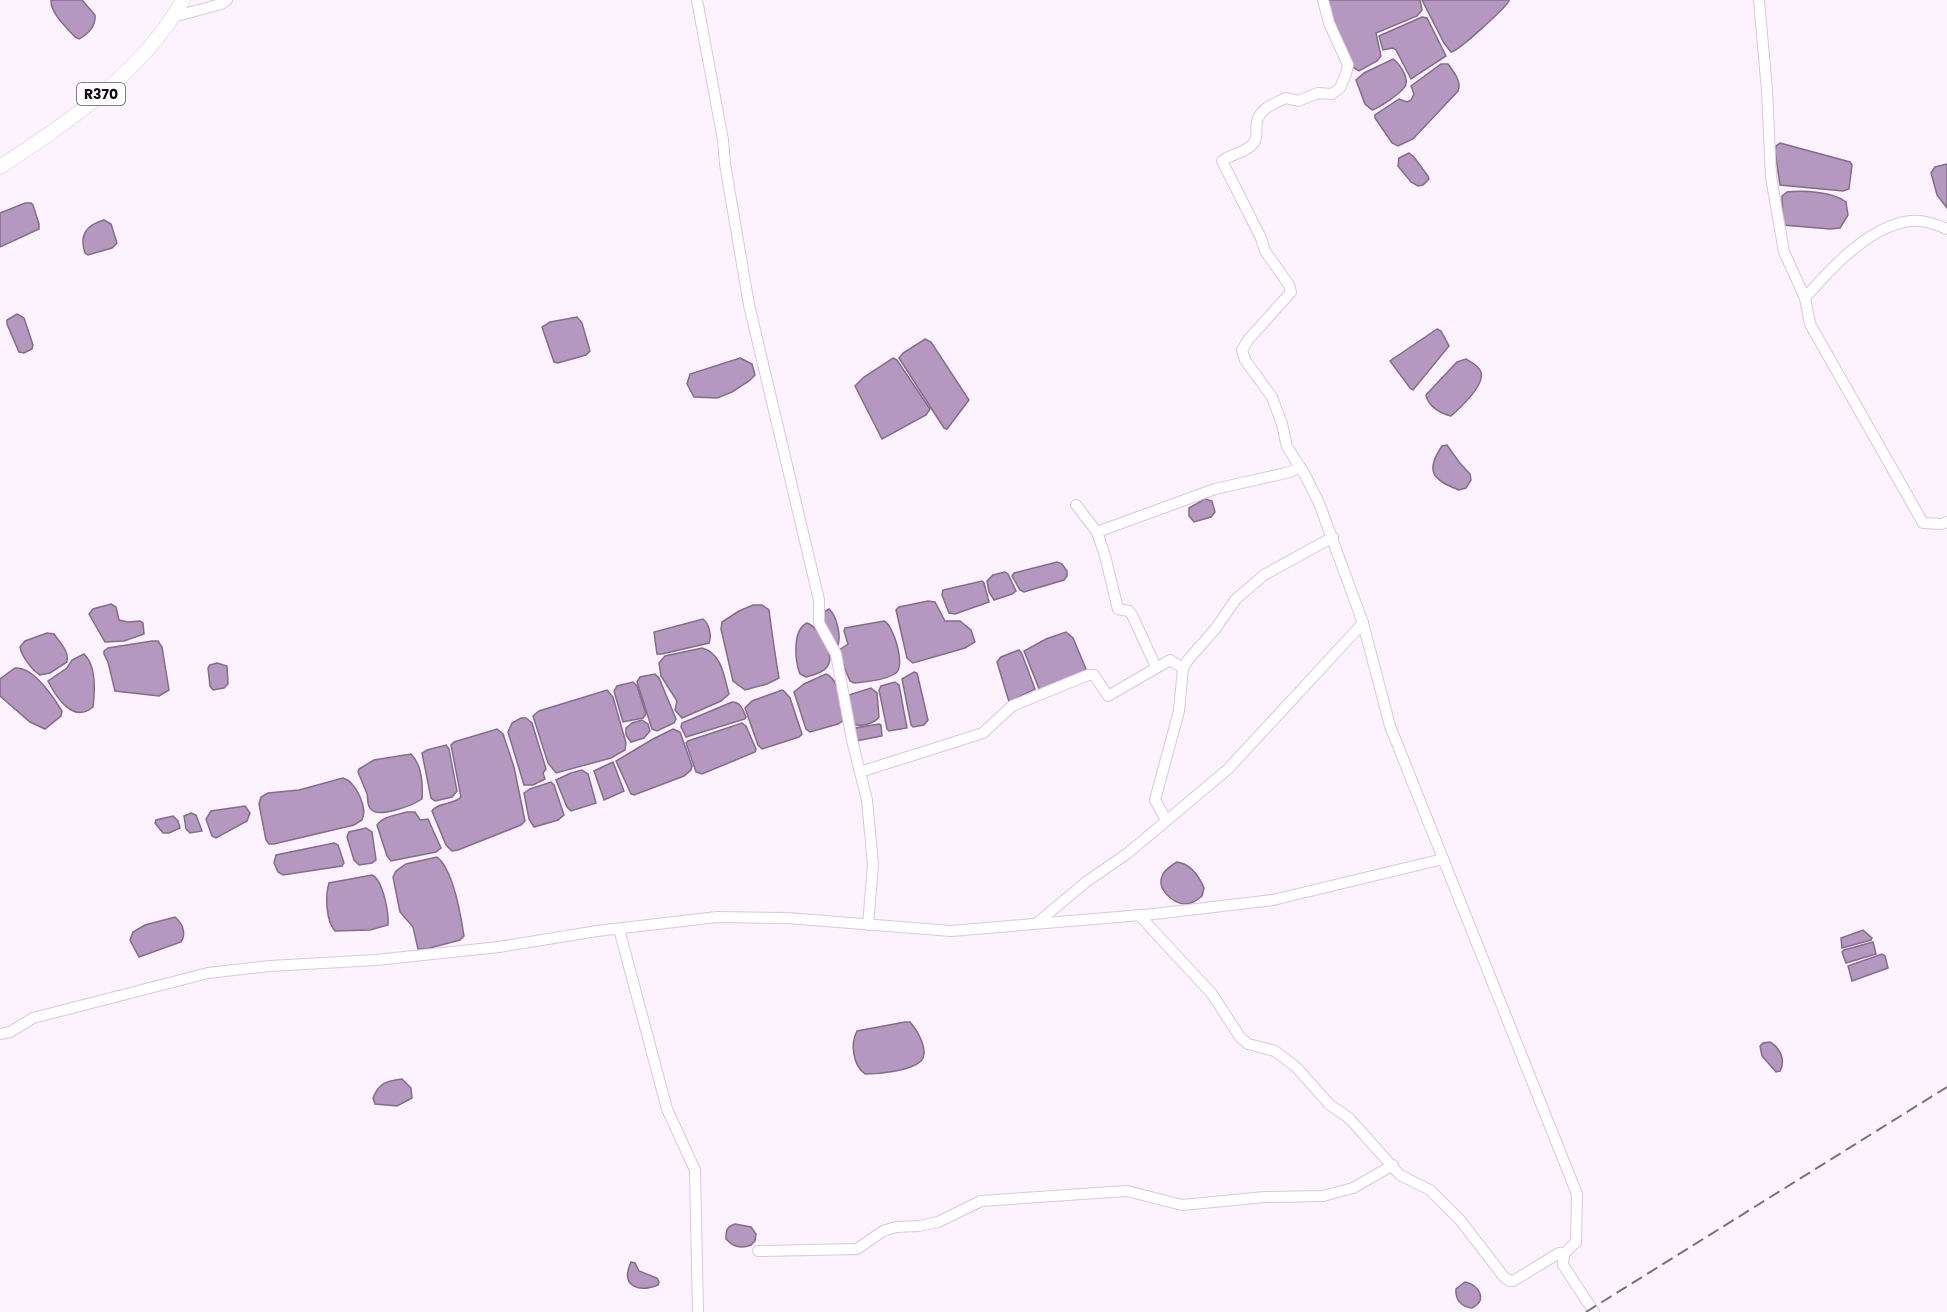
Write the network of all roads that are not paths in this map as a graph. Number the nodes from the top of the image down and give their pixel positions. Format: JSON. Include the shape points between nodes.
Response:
{"nodes":[{"id":1,"x":183,"y":0,"type":"edge"},
{"id":2,"x":227,"y":0,"type":"edge"},
{"id":3,"x":698,"y":0,"type":"edge"},
{"id":4,"x":1323,"y":0,"type":"edge"},
{"id":5,"x":1759,"y":0,"type":"edge"},
{"id":6,"x":173,"y":17,"type":"junction"},
{"id":7,"x":0,"y":167,"type":"edge"},
{"id":8,"x":1947,"y":229,"type":"edge"},
{"id":9,"x":1804,"y":298,"type":"junction"},
{"id":10,"x":1300,"y":467,"type":"junction"},
{"id":11,"x":1076,"y":505,"type":"dead end"},
{"id":12,"x":1947,"y":522,"type":"edge"},
{"id":13,"x":1097,"y":532,"type":"junction"},
{"id":14,"x":1333,"y":537,"type":"junction"},
{"id":15,"x":1363,"y":623,"type":"junction"},
{"id":16,"x":1156,"y":667,"type":"junction"},
{"id":17,"x":1183,"y":668,"type":"junction"},
{"id":18,"x":860,"y":772,"type":"junction"},
{"id":19,"x":1166,"y":820,"type":"junction"},
{"id":20,"x":1443,"y":859,"type":"junction"},
{"id":21,"x":1139,"y":915,"type":"junction"},
{"id":22,"x":1036,"y":923,"type":"junction"},
{"id":23,"x":868,"y":925,"type":"junction"},
{"id":24,"x":619,"y":929,"type":"junction"},
{"id":25,"x":0,"y":1034,"type":"edge"},
{"id":26,"x":1392,"y":1165,"type":"junction"},
{"id":27,"x":758,"y":1251,"type":"dead end"},
{"id":28,"x":1564,"y":1254,"type":"junction"},
{"id":29,"x":698,"y":1312,"type":"edge"},
{"id":30,"x":1594,"y":1312,"type":"edge"}],
"edges":[{"from":1,"to":6,"type":"main road","number":"R370"},
{"from":2,"to":6,"type":"street"},
{"from":3,"to":18,"type":"street","via":[[749,305],[819,600],[819,623],[836,654]]},
{"from":4,"to":10,"type":"street","via":[[1348,65],[1340,88],[1332,94],[1318,93],[1298,101],[1286,98],[1269,106],[1259,115],[1257,140],[1222,161],[1265,251],[1291,292],[1242,350],[1272,397],[1287,447]]},
{"from":5,"to":9,"type":"street","via":[[1770,177],[1784,252]]},
{"from":6,"to":7,"type":"main road","number":"R370","via":[[97,98]]},
{"from":8,"to":9,"type":"street","via":[[1912,221],[1892,226],[1862,243]]},
{"from":9,"to":12,"type":"street","via":[[1810,324],[1923,523]]},
{"from":10,"to":13,"type":"street","via":[[1215,489]]},
{"from":10,"to":14,"type":"street"},
{"from":11,"to":13,"type":"street"},
{"from":13,"to":16,"type":"street","via":[[1118,609],[1132,615]]},
{"from":14,"to":15,"type":"street"},
{"from":14,"to":17,"type":"street","via":[[1264,575],[1236,599]]},
{"from":15,"to":19,"type":"street","via":[[1228,769]]},
{"from":15,"to":20,"type":"street","via":[[1390,726]]},
{"from":16,"to":17,"type":"street","via":[[1170,660]]},
{"from":16,"to":18,"type":"street","via":[[1108,696],[1094,675],[1088,675],[1012,706],[983,733]]},
{"from":17,"to":19,"type":"street","via":[[1179,711],[1155,800]]},
{"from":18,"to":23,"type":"street","via":[[867,800],[873,865]]},
{"from":19,"to":22,"type":"street"},
{"from":20,"to":21,"type":"street","via":[[1273,900]]},
{"from":20,"to":28,"type":"street","via":[[1577,1194],[1576,1242]]},
{"from":21,"to":22,"type":"street"},
{"from":21,"to":26,"type":"street","via":[[1212,994],[1240,1037],[1248,1044],[1275,1051],[1296,1068]]},
{"from":22,"to":23,"type":"street","via":[[951,931]]},
{"from":23,"to":24,"type":"street","via":[[717,917]]},
{"from":24,"to":25,"type":"street","via":[[376,960],[208,973],[33,1018]]},
{"from":24,"to":29,"type":"street","via":[[667,1109],[694,1170]]},
{"from":26,"to":27,"type":"street","via":[[1353,1188],[1323,1196],[1182,1205],[1127,1191],[981,1202],[938,1222],[883,1231],[856,1249]]},
{"from":26,"to":28,"type":"street","via":[[1400,1175],[1430,1190],[1510,1281]]},
{"from":28,"to":30,"type":"street","via":[[1563,1265]]}]}
